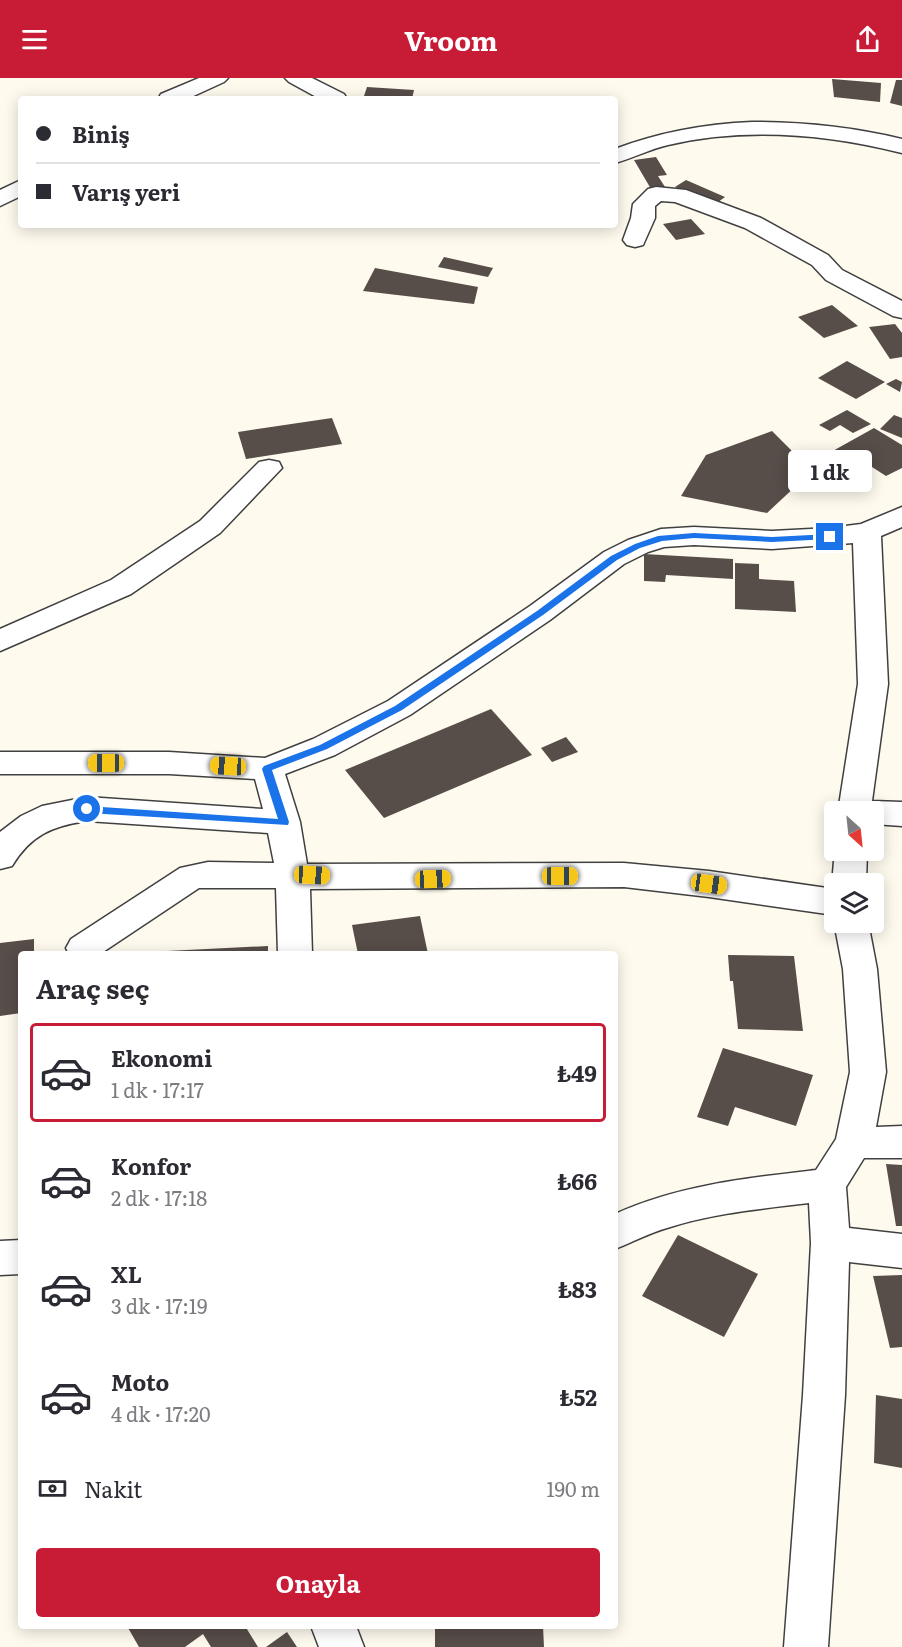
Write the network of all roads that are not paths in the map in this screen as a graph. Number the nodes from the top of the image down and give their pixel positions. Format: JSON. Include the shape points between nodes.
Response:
{"nodes":[{"id":1,"x":217,"y":78,"type":"edge"},
{"id":2,"x":296,"y":78,"type":"edge"},
{"id":3,"x":176,"y":96,"type":"edge"},
{"id":4,"x":330,"y":96,"type":"edge"},
{"id":5,"x":902,"y":146,"type":"edge"},
{"id":6,"x":618,"y":155,"type":"edge"},
{"id":7,"x":18,"y":189,"type":"edge"},
{"id":8,"x":0,"y":199,"type":"edge"},
{"id":9,"x":635,"y":240,"type":"dead end"},
{"id":10,"x":902,"y":311,"type":"edge"},
{"id":11,"x":269,"y":468,"type":"dead end"},
{"id":12,"x":902,"y":516,"type":"edge"},
{"id":13,"x":867,"y":532,"type":"junction"},
{"id":14,"x":0,"y":641,"type":"edge"},
{"id":15,"x":0,"y":763,"type":"edge"},
{"id":16,"x":267,"y":769,"type":"junction"},
{"id":17,"x":855,"y":801,"type":"edge"},
{"id":18,"x":884,"y":813,"type":"edge"},
{"id":19,"x":902,"y":814,"type":"edge"},
{"id":20,"x":284,"y":822,"type":"junction"},
{"id":21,"x":0,"y":857,"type":"edge"},
{"id":22,"x":293,"y":874,"type":"junction"},
{"id":23,"x":824,"y":901,"type":"edge"},
{"id":24,"x":853,"y":933,"type":"edge"},
{"id":25,"x":83,"y":948,"type":"dead end"},
{"id":26,"x":295,"y":951,"type":"edge"},
{"id":27,"x":902,"y":1142,"type":"edge"},
{"id":28,"x":854,"y":1143,"type":"junction"},
{"id":29,"x":827,"y":1185,"type":"junction"},
{"id":30,"x":618,"y":1230,"type":"edge"},
{"id":31,"x":830,"y":1243,"type":"junction"},
{"id":32,"x":902,"y":1251,"type":"edge"},
{"id":33,"x":18,"y":1257,"type":"edge"},
{"id":34,"x":0,"y":1258,"type":"edge"},
{"id":35,"x":334,"y":1629,"type":"edge"},
{"id":36,"x":342,"y":1647,"type":"edge"},
{"id":37,"x":806,"y":1647,"type":"edge"}],
"edges":[{"from":1,"to":3,"type":"street"},
{"from":2,"to":4,"type":"street"},
{"from":5,"to":6,"type":"street","via":[[815,131],[770,129],[661,139]]},
{"from":7,"to":8,"type":"street"},
{"from":9,"to":10,"type":"street","via":[[644,204],[656,194],[678,195],[753,223],[820,260],[834,275]]},
{"from":11,"to":14,"type":"street","via":[[210,527],[121,587]]},
{"from":12,"to":13,"type":"street"},
{"from":13,"to":16,"type":"street","via":[[772,540],[661,538],[638,546],[614,558],[399,708],[324,747]]},
{"from":13,"to":17,"type":"street","via":[[873,684]]},
{"from":15,"to":16,"type":"street","via":[[169,763]]},
{"from":16,"to":20,"type":"street"},
{"from":18,"to":19,"type":"street"},
{"from":20,"to":21,"type":"street","via":[[87,809],[53,814],[32,824],[9,843]]},
{"from":20,"to":22,"type":"street"},
{"from":22,"to":23,"type":"street","via":[[422,879],[624,875]]},
{"from":22,"to":25,"type":"street","via":[[192,877]]},
{"from":22,"to":26,"type":"street"},
{"from":24,"to":28,"type":"street","via":[[860,969],[868,1072]]},
{"from":27,"to":28,"type":"street"},
{"from":28,"to":29,"type":"street"},
{"from":29,"to":30,"type":"street","via":[[707,1199],[644,1217]]},
{"from":29,"to":31,"type":"street"},
{"from":31,"to":32,"type":"street"},
{"from":31,"to":37,"type":"street","via":[[824,1395]]},
{"from":33,"to":34,"type":"street"},
{"from":35,"to":36,"type":"street"}]}
